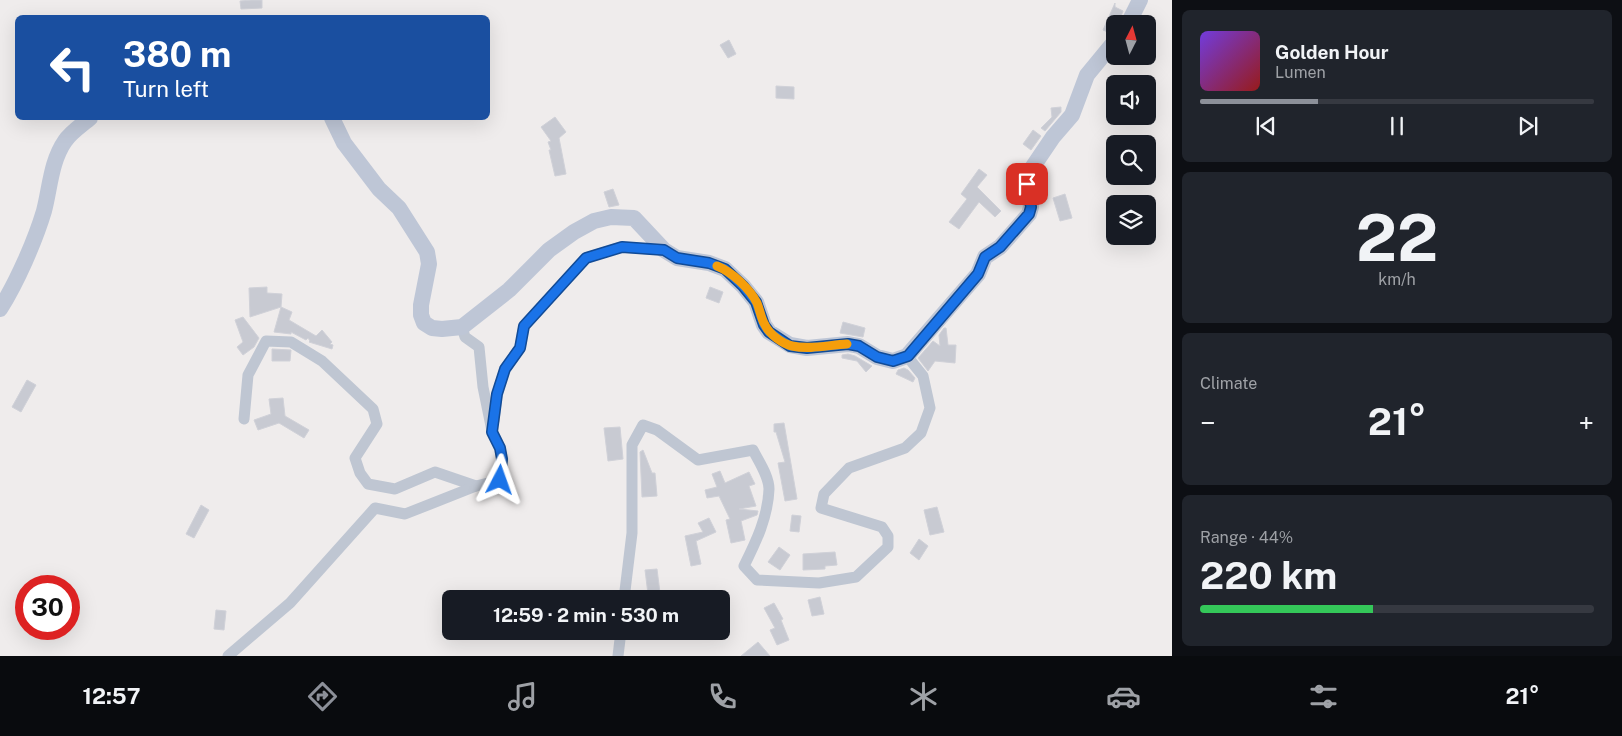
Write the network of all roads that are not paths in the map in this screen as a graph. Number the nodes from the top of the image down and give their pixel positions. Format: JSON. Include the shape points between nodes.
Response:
{"nodes":[{"id":1,"x":1140,"y":0,"type":"edge"},
{"id":2,"x":1132,"y":15,"type":"edge"},
{"id":3,"x":1106,"y":52,"type":"edge"},
{"id":4,"x":88,"y":120,"type":"edge"},
{"id":5,"x":333,"y":120,"type":"edge"},
{"id":6,"x":664,"y":250,"type":"junction"},
{"id":7,"x":0,"y":309,"type":"edge"},
{"id":8,"x":462,"y":327,"type":"junction"},
{"id":9,"x":908,"y":356,"type":"junction"},
{"id":10,"x":244,"y":419,"type":"dead end"},
{"id":11,"x":492,"y":432,"type":"junction"},
{"id":12,"x":476,"y":486,"type":"junction"},
{"id":13,"x":625,"y":590,"type":"edge"},
{"id":14,"x":619,"y":640,"type":"edge"},
{"id":15,"x":228,"y":656,"type":"edge"},
{"id":16,"x":618,"y":656,"type":"edge"}],
"edges":[{"from":1,"to":2,"type":"street"},
{"from":3,"to":9,"type":"street","via":[[1088,75],[1072,114],[1030,171],[1027,184],[1031,207],[1026,219],[1000,247],[985,257],[978,274]]},
{"from":4,"to":7,"type":"street","via":[[65,140],[59,152],[40,221],[10,294]]},
{"from":5,"to":8,"type":"street","via":[[344,143],[379,189],[399,208],[427,252],[421,305],[424,323],[432,328]]},
{"from":6,"to":8,"type":"street","via":[[634,218],[611,217],[594,221],[549,250],[509,290]]},
{"from":6,"to":9,"type":"street","via":[[677,258],[725,269],[756,302],[769,332],[790,346],[807,348],[848,344],[893,361]]},
{"from":6,"to":11,"type":"street","via":[[622,247],[586,258],[524,326],[520,348],[505,369],[497,394]]},
{"from":8,"to":11,"type":"street","via":[[465,337],[479,347]]},
{"from":9,"to":13,"type":"street","via":[[923,376],[930,408],[921,433],[905,448],[849,468],[824,494],[821,508],[882,527],[888,536],[888,548],[856,577],[819,583],[757,580],[744,566],[762,528],[769,488],[753,450],[698,460],[657,430],[643,425],[632,445],[632,533]]},
{"from":10,"to":12,"type":"street","via":[[248,375],[266,341],[291,342],[322,361],[373,410],[377,424],[355,458],[368,484],[396,489],[435,472]]},
{"from":11,"to":12,"type":"street","via":[[502,459],[500,480]]},
{"from":12,"to":15,"type":"street","via":[[405,514],[374,508],[290,603]]},
{"from":14,"to":16,"type":"street"}]}
